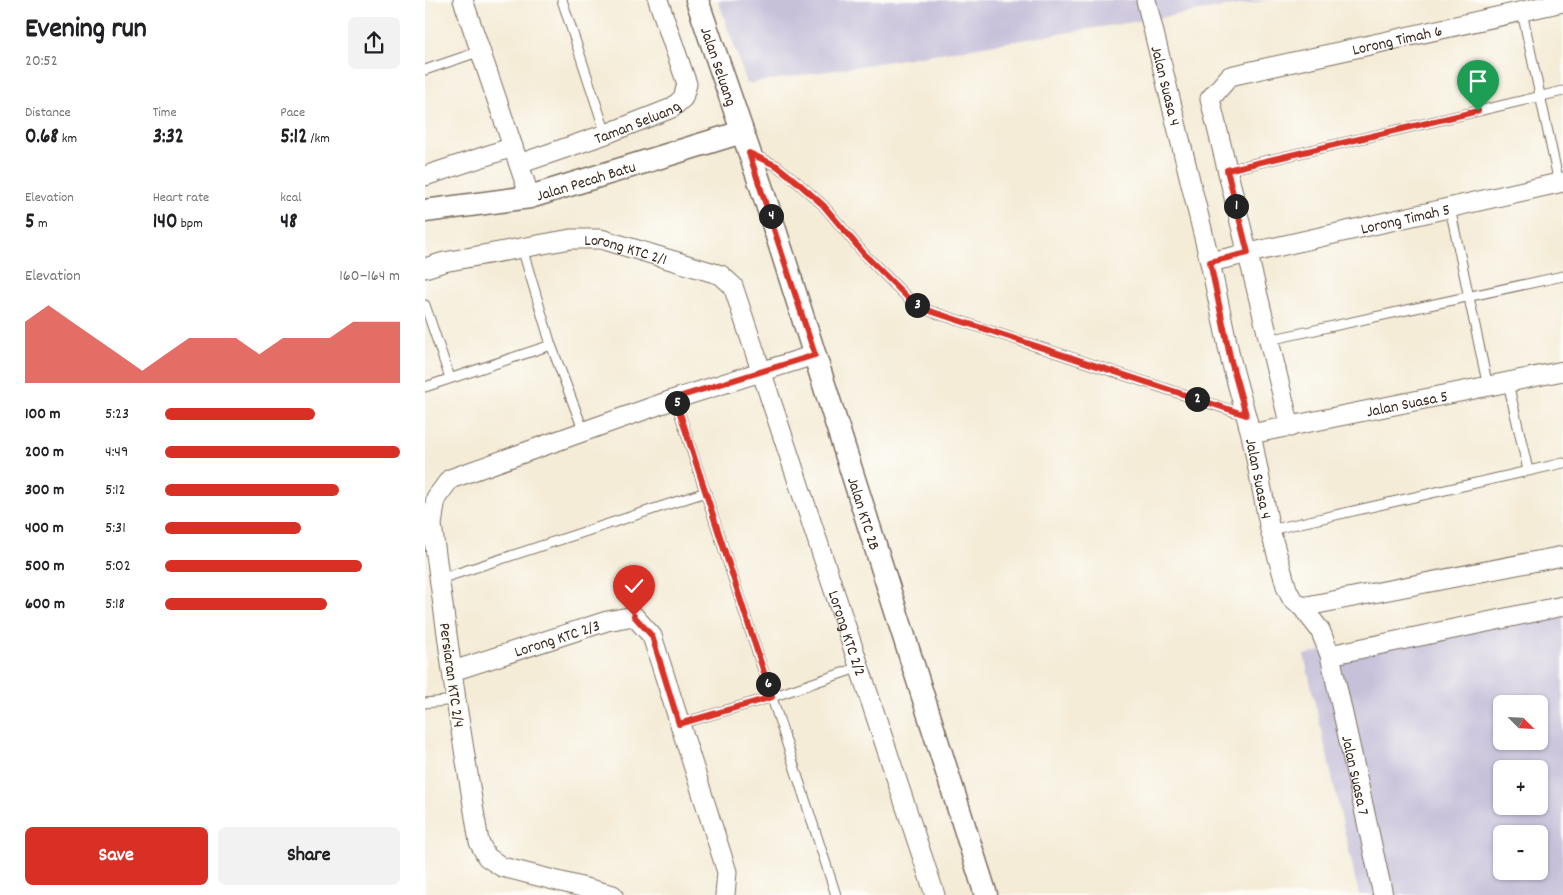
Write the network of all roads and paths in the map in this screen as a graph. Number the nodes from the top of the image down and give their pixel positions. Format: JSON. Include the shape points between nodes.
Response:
{"nodes":[{"id":1,"x":463,"y":0,"type":"edge"},
{"id":2,"x":562,"y":0,"type":"edge"},
{"id":3,"x":658,"y":0,"type":"edge"},
{"id":4,"x":697,"y":0,"type":"edge"},
{"id":5,"x":1146,"y":0,"type":"edge"},
{"id":6,"x":1563,"y":2,"type":"edge"},
{"id":7,"x":1522,"y":12,"type":"junction"},
{"id":8,"x":481,"y":51,"type":"junction"},
{"id":9,"x":425,"y":70,"type":"edge"},
{"id":10,"x":1563,"y":91,"type":"edge"},
{"id":11,"x":1540,"y":96,"type":"junction"},
{"id":12,"x":742,"y":132,"type":"junction"},
{"id":13,"x":606,"y":134,"type":"junction"},
{"id":14,"x":749,"y":153,"type":"junction"},
{"id":15,"x":516,"y":156,"type":"junction"},
{"id":16,"x":1227,"y":170,"type":"junction"},
{"id":17,"x":425,"y":176,"type":"edge"},
{"id":18,"x":1561,"y":183,"type":"edge"},
{"id":19,"x":530,"y":197,"type":"junction"},
{"id":20,"x":1450,"y":208,"type":"junction"},
{"id":21,"x":425,"y":212,"type":"edge"},
{"id":22,"x":522,"y":248,"type":"junction"},
{"id":23,"x":1248,"y":253,"type":"junction"},
{"id":24,"x":1210,"y":262,"type":"junction"},
{"id":25,"x":425,"y":268,"type":"edge"},
{"id":26,"x":1563,"y":276,"type":"edge"},
{"id":27,"x":1469,"y":296,"type":"junction"},
{"id":28,"x":425,"y":306,"type":"edge"},
{"id":29,"x":1269,"y":340,"type":"junction"},
{"id":30,"x":551,"y":345,"type":"junction"},
{"id":31,"x":815,"y":355,"type":"junction"},
{"id":32,"x":1563,"y":371,"type":"edge"},
{"id":33,"x":761,"y":372,"type":"junction"},
{"id":34,"x":450,"y":378,"type":"junction"},
{"id":35,"x":1508,"y":383,"type":"junction"},
{"id":36,"x":425,"y":387,"type":"edge"},
{"id":37,"x":1488,"y":387,"type":"junction"},
{"id":38,"x":675,"y":398,"type":"junction"},
{"id":39,"x":1246,"y":415,"type":"junction"},
{"id":40,"x":1290,"y":427,"type":"junction"},
{"id":41,"x":584,"y":432,"type":"junction"},
{"id":42,"x":1251,"y":434,"type":"junction"},
{"id":43,"x":1563,"y":463,"type":"edge"},
{"id":44,"x":1528,"y":470,"type":"junction"},
{"id":45,"x":706,"y":492,"type":"junction"},
{"id":46,"x":1270,"y":530,"type":"junction"},
{"id":47,"x":1563,"y":556,"type":"edge"},
{"id":48,"x":440,"y":579,"type":"junction"},
{"id":49,"x":1563,"y":606,"type":"edge"},
{"id":50,"x":1301,"y":607,"type":"junction"},
{"id":51,"x":1330,"y":655,"type":"junction"},
{"id":52,"x":859,"y":667,"type":"junction"},
{"id":53,"x":453,"y":671,"type":"junction"},
{"id":54,"x":772,"y":697,"type":"junction"},
{"id":55,"x":456,"y":700,"type":"junction"},
{"id":56,"x":425,"y":703,"type":"edge"},
{"id":57,"x":679,"y":724,"type":"junction"},
{"id":58,"x":613,"y":895,"type":"edge"},
{"id":59,"x":725,"y":895,"type":"edge"},
{"id":60,"x":836,"y":895,"type":"edge"},
{"id":61,"x":935,"y":895,"type":"edge"},
{"id":62,"x":986,"y":895,"type":"edge"},
{"id":63,"x":1383,"y":895,"type":"edge"}],
"edges":[{"from":1,"to":8,"type":"street"},
{"from":2,"to":13,"type":"lane"},
{"from":3,"to":13,"type":"street","name":"Taman Seluang","via":[[687,84],[683,98],[672,108]]},
{"from":4,"to":12,"type":"street","name":"Jalan Seluang"},
{"from":5,"to":24,"type":"street","name":"Jalan Suasa 4"},
{"from":6,"to":7,"type":"street","name":"Lorong Timah 6"},
{"from":7,"to":11,"type":"lane"},
{"from":7,"to":16,"type":"street","name":"Lorong Timah 6","via":[[1230,76],[1210,99]]},
{"from":8,"to":9,"type":"lane"},
{"from":8,"to":15,"type":"street"},
{"from":10,"to":11,"type":"lane"},
{"from":11,"to":16,"type":"lane"},
{"from":11,"to":18,"type":"lane"},
{"from":12,"to":14,"type":"street","name":"Jalan KTC 2B"},
{"from":12,"to":19,"type":"street","name":"Jalan Pecah Batu"},
{"from":13,"to":15,"type":"street","name":"Taman Seluang"},
{"from":14,"to":31,"type":"street","name":"Jalan KTC 2B"},
{"from":14,"to":39,"type":"lane","via":[[777,166],[823,205],[865,255],[913,303]]},
{"from":15,"to":17,"type":"street","name":"Taman Seluang"},
{"from":15,"to":19,"type":"street"},
{"from":16,"to":23,"type":"street"},
{"from":18,"to":20,"type":"street","name":"Lorong Timah 5"},
{"from":19,"to":21,"type":"street","name":"Jalan Pecah Batu"},
{"from":20,"to":23,"type":"street","name":"Lorong Timah 5"},
{"from":20,"to":27,"type":"lane"},
{"from":22,"to":25,"type":"street","name":"Lorong KTC 2/1"},
{"from":22,"to":30,"type":"lane"},
{"from":22,"to":33,"type":"street","name":"Lorong KTC 2/1","via":[[571,239],[601,240],[721,275],[733,286]]},
{"from":23,"to":24,"type":"street","name":"Lorong Timah 5"},
{"from":23,"to":29,"type":"street"},
{"from":24,"to":39,"type":"street","name":"Jalan Suasa 4"},
{"from":26,"to":27,"type":"lane"},
{"from":27,"to":29,"type":"lane"},
{"from":27,"to":37,"type":"lane"},
{"from":28,"to":34,"type":"lane"},
{"from":29,"to":40,"type":"street"},
{"from":30,"to":34,"type":"lane"},
{"from":30,"to":41,"type":"lane"},
{"from":31,"to":33,"type":"street","name":"Persiaran KTC 2/4"},
{"from":31,"to":62,"type":"street","name":"Jalan KTC 2B"},
{"from":32,"to":35,"type":"street","name":"Jalan Suasa 5"},
{"from":33,"to":38,"type":"street","name":"Persiaran KTC 2/4"},
{"from":33,"to":52,"type":"street","name":"Lorong KTC 2/2"},
{"from":34,"to":36,"type":"lane"},
{"from":35,"to":37,"type":"street","name":"Jalan Suasa 5"},
{"from":35,"to":44,"type":"lane"},
{"from":37,"to":40,"type":"street","name":"Jalan Suasa 5"},
{"from":38,"to":41,"type":"street","name":"Persiaran KTC 2/4"},
{"from":38,"to":45,"type":"lane"},
{"from":39,"to":42,"type":"street","name":"Jalan Suasa 4"},
{"from":40,"to":42,"type":"street","name":"Jalan Suasa 5"},
{"from":41,"to":48,"type":"street","name":"Persiaran KTC 2/4","via":[[450,479],[436,498],[432,525]]},
{"from":42,"to":46,"type":"street","name":"Jalan Suasa 4"},
{"from":43,"to":44,"type":"lane"},
{"from":44,"to":46,"type":"lane"},
{"from":45,"to":48,"type":"lane"},
{"from":45,"to":54,"type":"lane"},
{"from":46,"to":50,"type":"street","name":"Jalan Suasa 4","via":[[1287,589]]},
{"from":47,"to":50,"type":"street"},
{"from":48,"to":53,"type":"street","name":"Persiaran KTC 2/4"},
{"from":49,"to":51,"type":"street"},
{"from":50,"to":51,"type":"street","name":"Jalan Suasa 7","via":[[1320,630]]},
{"from":51,"to":63,"type":"street","name":"Jalan Suasa 7"},
{"from":52,"to":54,"type":"lane"},
{"from":52,"to":61,"type":"street","name":"Lorong KTC 2/2"},
{"from":53,"to":55,"type":"street","name":"Persiaran KTC 2/4"},
{"from":53,"to":57,"type":"street","name":"Lorong KTC 2/3","via":[[607,621],[634,616],[652,636]]},
{"from":54,"to":57,"type":"lane"},
{"from":54,"to":60,"type":"lane"},
{"from":55,"to":56,"type":"lane"},
{"from":55,"to":58,"type":"street","name":"Persiaran KTC 2/4","via":[[479,842],[487,857],[502,867]]},
{"from":57,"to":59,"type":"street","name":"Lorong KTC 2/3","via":[[727,872]]}]}
